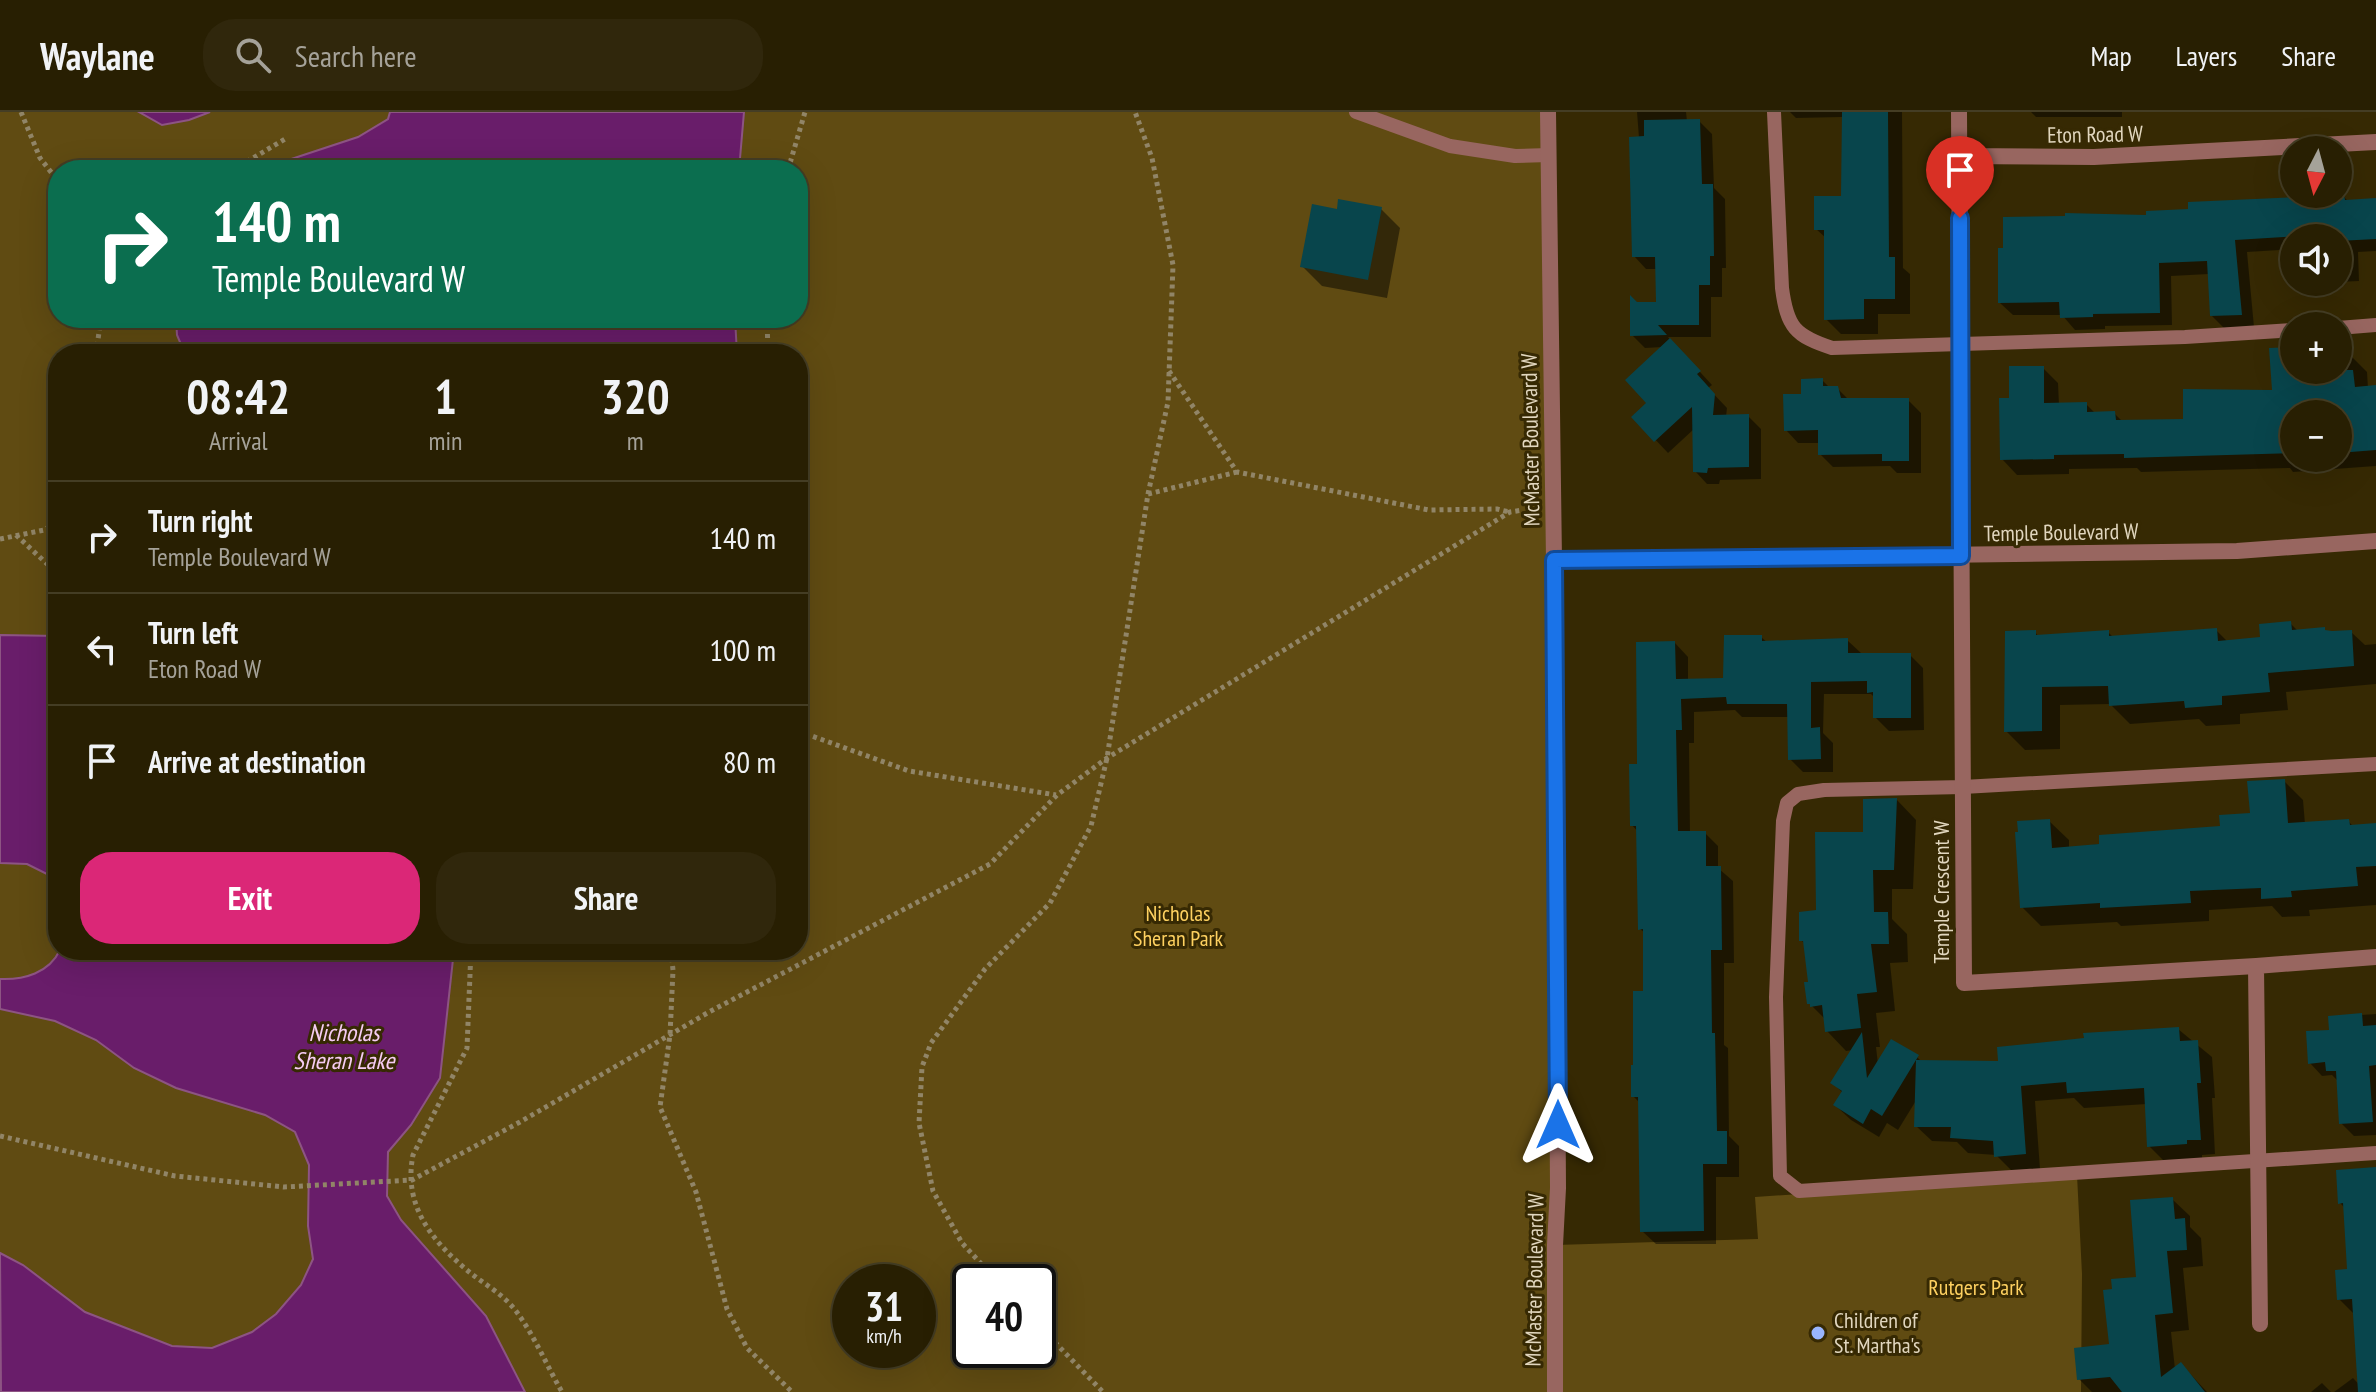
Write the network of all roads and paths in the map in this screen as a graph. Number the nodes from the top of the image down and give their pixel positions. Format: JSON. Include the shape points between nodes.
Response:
{"nodes":[{"id":1,"x":21,"y":112,"type":"edge"},
{"id":2,"x":805,"y":112,"type":"edge"},
{"id":3,"x":1135,"y":112,"type":"edge"},
{"id":4,"x":1356,"y":112,"type":"edge"},
{"id":5,"x":1548,"y":112,"type":"edge"},
{"id":6,"x":1774,"y":112,"type":"edge"},
{"id":7,"x":1959,"y":112,"type":"edge"},
{"id":8,"x":285,"y":139,"type":"dead end"},
{"id":9,"x":2376,"y":142,"type":"edge"},
{"id":10,"x":1549,"y":155,"type":"junction"},
{"id":11,"x":1959,"y":156,"type":"junction"},
{"id":12,"x":250,"y":160,"type":"edge"},
{"id":13,"x":791,"y":160,"type":"edge"},
{"id":14,"x":48,"y":168,"type":"edge"},
{"id":15,"x":2376,"y":325,"type":"edge"},
{"id":16,"x":2352,"y":327,"type":"edge"},
{"id":17,"x":2280,"y":331,"type":"edge"},
{"id":18,"x":1960,"y":344,"type":"junction"},
{"id":19,"x":1169,"y":371,"type":"junction"},
{"id":20,"x":1237,"y":472,"type":"junction"},
{"id":21,"x":1148,"y":494,"type":"junction"},
{"id":22,"x":1523,"y":510,"type":"dead end"},
{"id":23,"x":1510,"y":512,"type":"junction"},
{"id":24,"x":48,"y":527,"type":"edge"},
{"id":25,"x":16,"y":535,"type":"junction"},
{"id":26,"x":0,"y":539,"type":"edge"},
{"id":27,"x":2376,"y":541,"type":"edge"},
{"id":28,"x":1961,"y":556,"type":"junction"},
{"id":29,"x":1554,"y":560,"type":"junction"},
{"id":30,"x":48,"y":565,"type":"edge"},
{"id":31,"x":808,"y":735,"type":"edge"},
{"id":32,"x":1107,"y":758,"type":"junction"},
{"id":33,"x":2376,"y":764,"type":"edge"},
{"id":34,"x":1963,"y":787,"type":"junction"},
{"id":35,"x":1057,"y":795,"type":"junction"},
{"id":36,"x":2376,"y":957,"type":"edge"},
{"id":37,"x":471,"y":960,"type":"edge"},
{"id":38,"x":672,"y":960,"type":"edge"},
{"id":39,"x":2256,"y":966,"type":"junction"},
{"id":40,"x":670,"y":1035,"type":"junction"},
{"id":41,"x":0,"y":1136,"type":"edge"},
{"id":42,"x":2376,"y":1153,"type":"edge"},
{"id":43,"x":2259,"y":1160,"type":"junction"},
{"id":44,"x":412,"y":1180,"type":"junction"},
{"id":45,"x":981,"y":1264,"type":"edge"},
{"id":46,"x":2260,"y":1324,"type":"dead end"},
{"id":47,"x":1056,"y":1344,"type":"edge"},
{"id":48,"x":562,"y":1392,"type":"edge"},
{"id":49,"x":792,"y":1392,"type":"edge"},
{"id":50,"x":1103,"y":1392,"type":"edge"},
{"id":51,"x":1555,"y":1392,"type":"edge"}],
"edges":[{"from":1,"to":14,"type":"path"},
{"from":2,"to":13,"type":"path"},
{"from":3,"to":19,"type":"path","via":[[1152,158],[1173,265]]},
{"from":4,"to":10,"type":"lane","via":[[1450,146],[1515,156]]},
{"from":5,"to":10,"type":"street","name":"McMaster Boulevard W"},
{"from":6,"to":18,"type":"lane","via":[[1782,288],[1794,329],[1832,348]]},
{"from":7,"to":11,"type":"street"},
{"from":8,"to":12,"type":"path"},
{"from":9,"to":11,"type":"street","name":"Eton Road W","via":[[2094,157]]},
{"from":10,"to":29,"type":"street","name":"McMaster Boulevard W"},
{"from":11,"to":18,"type":"street"},
{"from":15,"to":16,"type":"lane"},
{"from":17,"to":18,"type":"lane"},
{"from":18,"to":28,"type":"street"},
{"from":19,"to":20,"type":"path"},
{"from":19,"to":21,"type":"path","via":[[1168,402]]},
{"from":20,"to":21,"type":"path"},
{"from":20,"to":23,"type":"path","via":[[1429,510]]},
{"from":21,"to":32,"type":"path"},
{"from":22,"to":23,"type":"path"},
{"from":23,"to":32,"type":"path"},
{"from":24,"to":25,"type":"path"},
{"from":25,"to":26,"type":"path"},
{"from":25,"to":30,"type":"path"},
{"from":27,"to":28,"type":"street","name":"Temple Boulevard W","via":[[2237,551]]},
{"from":28,"to":29,"type":"street","name":"Temple Boulevard W"},
{"from":28,"to":34,"type":"street","name":"Temple Crescent W"},
{"from":29,"to":51,"type":"street","name":"McMaster Boulevard W"},
{"from":31,"to":35,"type":"path","via":[[909,771]]},
{"from":32,"to":35,"type":"path"},
{"from":32,"to":45,"type":"path","via":[[1091,826],[1050,903],[985,969],[931,1043],[922,1067],[919,1123],[933,1191],[962,1243]]},
{"from":33,"to":34,"type":"lane"},
{"from":34,"to":39,"type":"street","name":"Temple Crescent W","via":[[1964,983]]},
{"from":34,"to":43,"type":"lane","via":[[1824,790],[1798,794],[1787,803],[1776,997],[1780,1176],[1799,1191]]},
{"from":35,"to":40,"type":"path","via":[[990,864]]},
{"from":36,"to":39,"type":"street","name":"Temple Crescent W"},
{"from":37,"to":44,"type":"path","via":[[467,1048],[413,1155]]},
{"from":38,"to":40,"type":"path"},
{"from":39,"to":43,"type":"street"},
{"from":40,"to":44,"type":"path"},
{"from":40,"to":49,"type":"path","via":[[660,1107],[696,1192],[727,1309],[747,1348]]},
{"from":41,"to":44,"type":"path","via":[[175,1176],[284,1187]]},
{"from":42,"to":43,"type":"lane"},
{"from":43,"to":46,"type":"street"},
{"from":44,"to":48,"type":"path","via":[[416,1211],[430,1231],[448,1253],[517,1311]]},
{"from":47,"to":50,"type":"path"}]}
